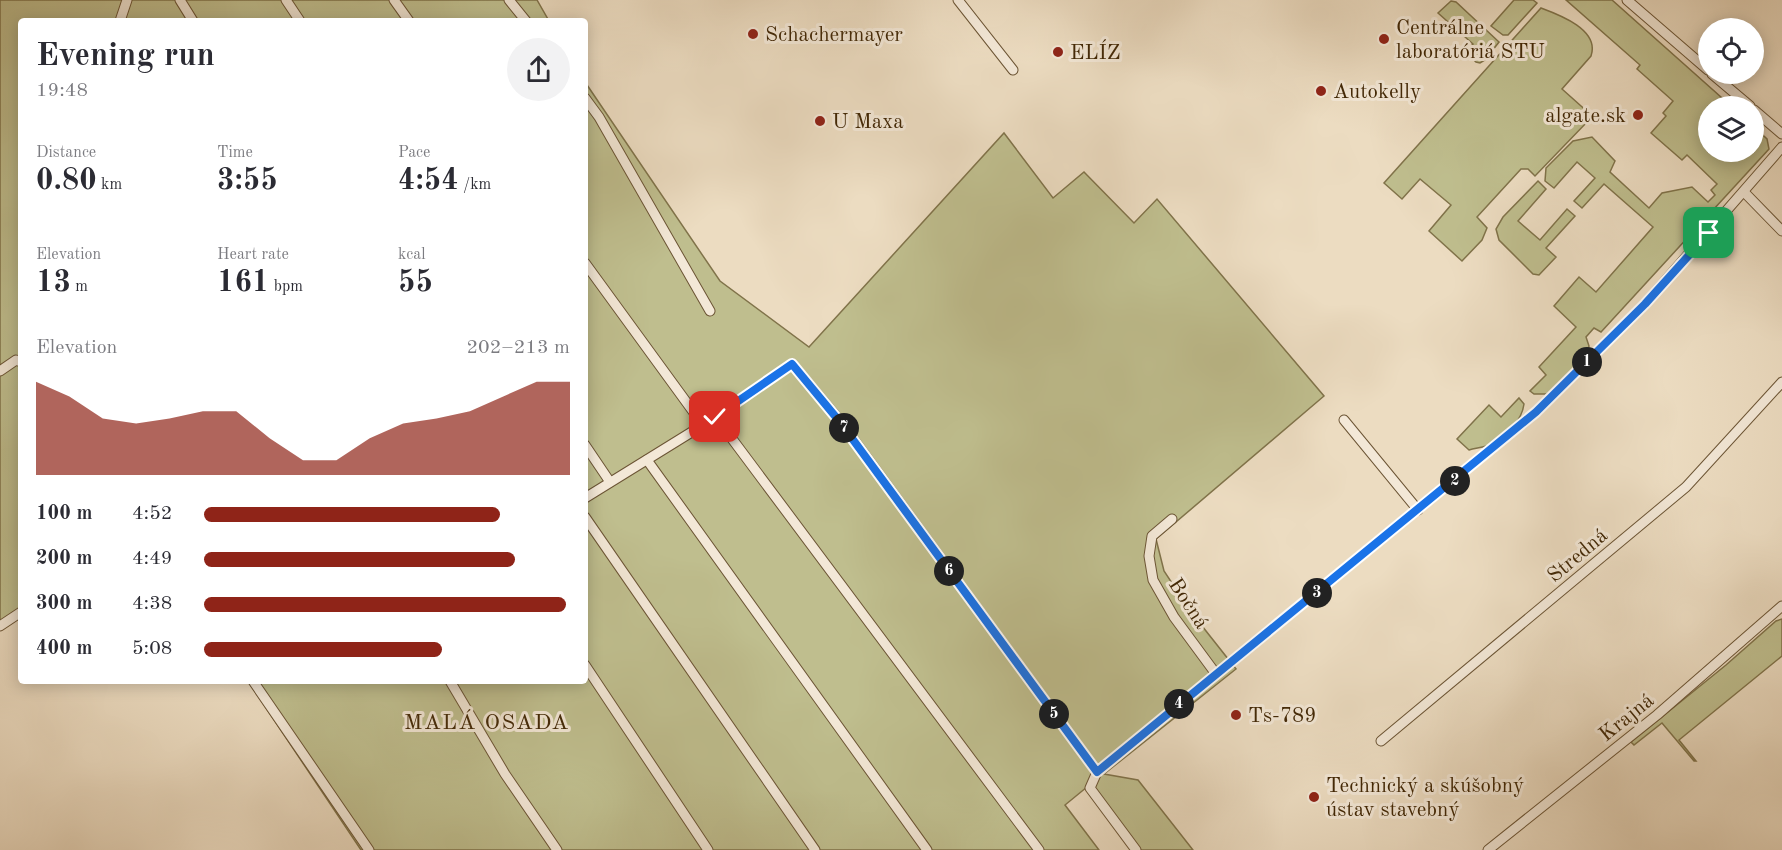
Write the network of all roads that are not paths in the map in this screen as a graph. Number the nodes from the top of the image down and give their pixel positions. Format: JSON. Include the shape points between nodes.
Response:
{"nodes":[{"id":1,"x":127,"y":0,"type":"edge"},
{"id":2,"x":180,"y":0,"type":"edge"},
{"id":3,"x":286,"y":0,"type":"edge"},
{"id":4,"x":393,"y":0,"type":"edge"},
{"id":5,"x":509,"y":0,"type":"edge"},
{"id":6,"x":958,"y":0,"type":"edge"},
{"id":7,"x":1627,"y":0,"type":"edge"},
{"id":8,"x":121,"y":18,"type":"edge"},
{"id":9,"x":192,"y":18,"type":"edge"},
{"id":10,"x":298,"y":18,"type":"edge"},
{"id":11,"x":407,"y":18,"type":"edge"},
{"id":12,"x":524,"y":18,"type":"edge"},
{"id":13,"x":1698,"y":61,"type":"edge"},
{"id":14,"x":1013,"y":70,"type":"dead end"},
{"id":15,"x":1724,"y":84,"type":"edge"},
{"id":16,"x":1738,"y":96,"type":"edge"},
{"id":17,"x":588,"y":102,"type":"edge"},
{"id":18,"x":1764,"y":119,"type":"edge"},
{"id":19,"x":1782,"y":134,"type":"edge"},
{"id":20,"x":1782,"y":147,"type":"edge"},
{"id":21,"x":1744,"y":192,"type":"junction"},
{"id":22,"x":1782,"y":231,"type":"edge"},
{"id":23,"x":588,"y":267,"type":"edge"},
{"id":24,"x":710,"y":311,"type":"dead end"},
{"id":25,"x":18,"y":361,"type":"edge"},
{"id":26,"x":0,"y":371,"type":"edge"},
{"id":27,"x":1782,"y":382,"type":"edge"},
{"id":28,"x":715,"y":417,"type":"junction"},
{"id":29,"x":1344,"y":420,"type":"dead end"},
{"id":30,"x":703,"y":425,"type":"junction"},
{"id":31,"x":588,"y":450,"type":"edge"},
{"id":32,"x":646,"y":460,"type":"junction"},
{"id":33,"x":610,"y":482,"type":"junction"},
{"id":34,"x":588,"y":496,"type":"edge"},
{"id":35,"x":1418,"y":510,"type":"junction"},
{"id":36,"x":1172,"y":519,"type":"dead end"},
{"id":37,"x":588,"y":521,"type":"edge"},
{"id":38,"x":1782,"y":606,"type":"edge"},
{"id":39,"x":18,"y":614,"type":"edge"},
{"id":40,"x":0,"y":626,"type":"edge"},
{"id":41,"x":588,"y":670,"type":"edge"},
{"id":42,"x":1216,"y":674,"type":"junction"},
{"id":43,"x":255,"y":684,"type":"edge"},
{"id":44,"x":452,"y":684,"type":"edge"},
{"id":45,"x":1382,"y":741,"type":"dead end"},
{"id":46,"x":1097,"y":772,"type":"junction"},
{"id":47,"x":1131,"y":847,"type":"edge"},
{"id":48,"x":369,"y":850,"type":"edge"},
{"id":49,"x":557,"y":850,"type":"edge"},
{"id":50,"x":708,"y":850,"type":"edge"},
{"id":51,"x":815,"y":850,"type":"edge"},
{"id":52,"x":927,"y":850,"type":"edge"},
{"id":53,"x":1039,"y":850,"type":"edge"},
{"id":54,"x":1488,"y":850,"type":"edge"}],
"edges":[{"from":1,"to":8,"type":"street"},
{"from":2,"to":9,"type":"street"},
{"from":3,"to":10,"type":"street"},
{"from":4,"to":11,"type":"street"},
{"from":5,"to":12,"type":"street"},
{"from":6,"to":14,"type":"street"},
{"from":7,"to":13,"type":"street"},
{"from":15,"to":16,"type":"street"},
{"from":17,"to":24,"type":"street"},
{"from":18,"to":19,"type":"street"},
{"from":20,"to":21,"type":"street"},
{"from":21,"to":22,"type":"street"},
{"from":21,"to":35,"type":"street","via":[[1607,343],[1536,412]]},
{"from":23,"to":30,"type":"street"},
{"from":25,"to":26,"type":"street"},
{"from":27,"to":45,"type":"street","name":"Stredná","via":[[1686,487]]},
{"from":28,"to":30,"type":"street"},
{"from":28,"to":46,"type":"street","via":[[792,364],[840,422]]},
{"from":28,"to":53,"type":"street"},
{"from":29,"to":35,"type":"street"},
{"from":30,"to":32,"type":"street"},
{"from":31,"to":33,"type":"street"},
{"from":32,"to":33,"type":"street"},
{"from":32,"to":52,"type":"street"},
{"from":33,"to":34,"type":"street"},
{"from":35,"to":42,"type":"street"},
{"from":36,"to":42,"type":"street","name":"Bočná","via":[[1152,536],[1152,580]]},
{"from":37,"to":51,"type":"street"},
{"from":38,"to":54,"type":"street","name":"Krajná","via":[[1657,715]]},
{"from":39,"to":40,"type":"street"},
{"from":41,"to":50,"type":"street"},
{"from":42,"to":46,"type":"street"},
{"from":43,"to":48,"type":"street"},
{"from":44,"to":49,"type":"street","via":[[505,774]]},
{"from":46,"to":47,"type":"street","via":[[1090,788]]}]}
